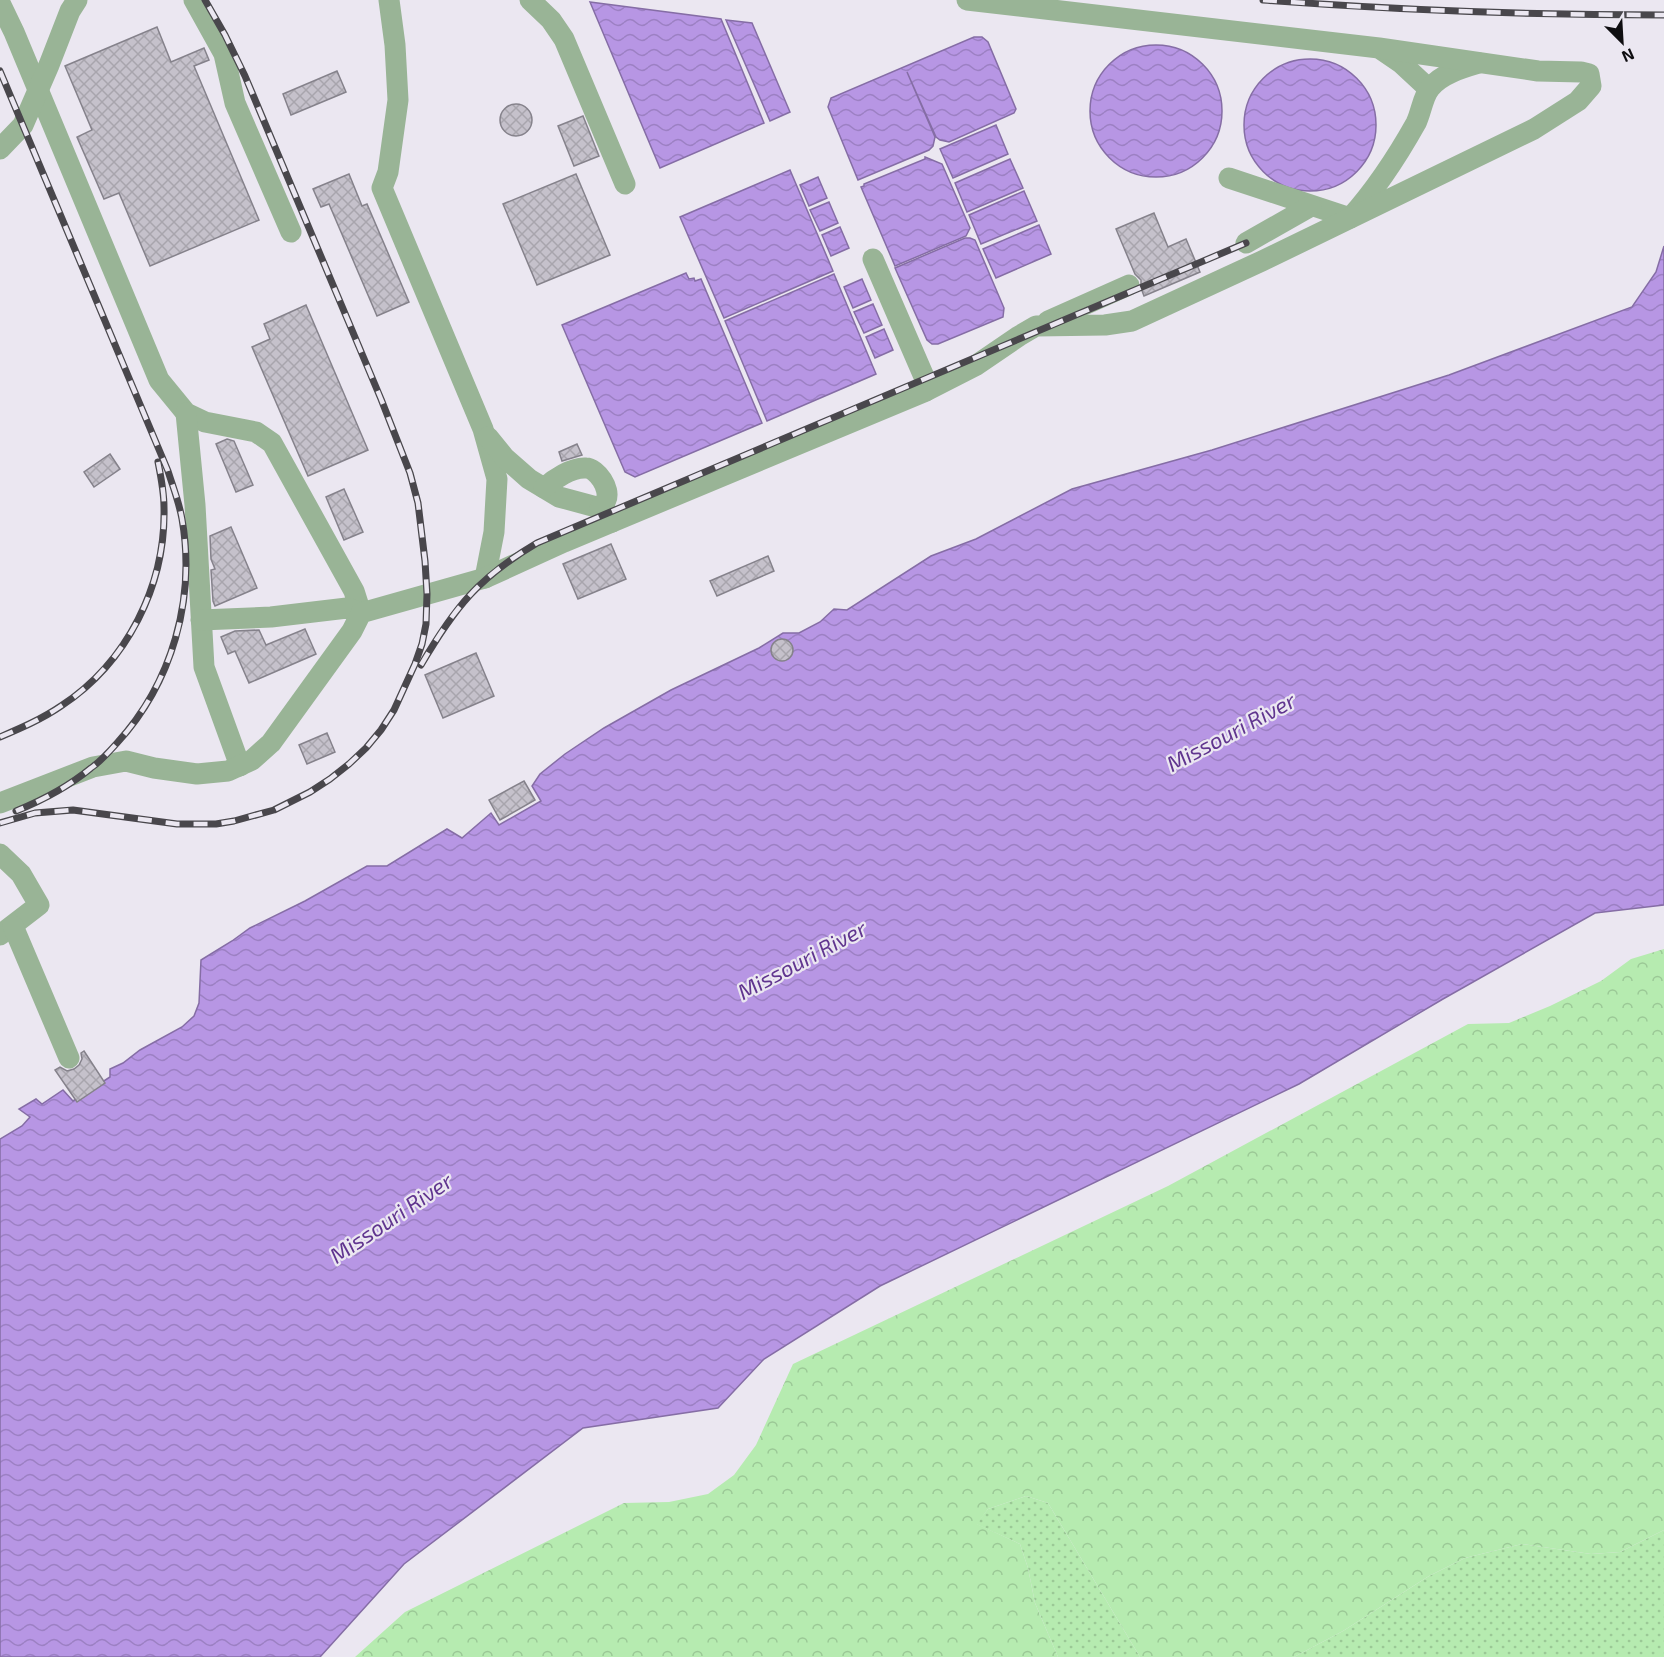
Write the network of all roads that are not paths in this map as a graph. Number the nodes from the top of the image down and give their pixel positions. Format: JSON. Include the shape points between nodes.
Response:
{"nodes":[{"id":1,"x":77,"y":0,"type":"edge"},
{"id":2,"x":194,"y":0,"type":"edge"},
{"id":3,"x":389,"y":0,"type":"edge"},
{"id":4,"x":530,"y":0,"type":"edge"},
{"id":5,"x":967,"y":0,"type":"edge"},
{"id":6,"x":0,"y":3,"type":"edge"},
{"id":7,"x":1380,"y":48,"type":"junction"},
{"id":8,"x":1482,"y":62,"type":"junction"},
{"id":9,"x":1429,"y":89,"type":"junction"},
{"id":10,"x":38,"y":90,"type":"junction"},
{"id":11,"x":0,"y":149,"type":"edge"},
{"id":12,"x":1229,"y":178,"type":"dead end"},
{"id":13,"x":625,"y":184,"type":"dead end"},
{"id":14,"x":1311,"y":206,"type":"junction"},
{"id":15,"x":1350,"y":218,"type":"junction"},
{"id":16,"x":291,"y":232,"type":"dead end"},
{"id":17,"x":1246,"y":243,"type":"dead end"},
{"id":18,"x":873,"y":260,"type":"dead end"},
{"id":19,"x":1129,"y":285,"type":"dead end"},
{"id":20,"x":1036,"y":326,"type":"junction"},
{"id":21,"x":926,"y":390,"type":"junction"},
{"id":22,"x":186,"y":413,"type":"junction"},
{"id":23,"x":483,"y":429,"type":"junction"},
{"id":24,"x":544,"y":488,"type":"junction"},
{"id":25,"x":606,"y":515,"type":"junction"},
{"id":26,"x":485,"y":578,"type":"junction"},
{"id":27,"x":361,"y":613,"type":"junction"},
{"id":28,"x":201,"y":620,"type":"junction"},
{"id":29,"x":240,"y":766,"type":"junction"},
{"id":30,"x":0,"y":803,"type":"edge"},
{"id":31,"x":0,"y":854,"type":"edge"},
{"id":32,"x":7,"y":931,"type":"edge"},
{"id":33,"x":69,"y":1058,"type":"dead end"}],
"edges":[{"from":1,"to":10,"type":"street"},
{"from":2,"to":16,"type":"street","via":[[224,54],[235,103]]},
{"from":3,"to":23,"type":"street","via":[[398,100],[388,172],[382,188]]},
{"from":4,"to":13,"type":"street","via":[[564,39]]},
{"from":5,"to":7,"type":"street"},
{"from":6,"to":10,"type":"street"},
{"from":7,"to":8,"type":"street"},
{"from":7,"to":9,"type":"street"},
{"from":8,"to":9,"type":"street","via":[[1459,69]]},
{"from":8,"to":15,"type":"street","via":[[1538,71],[1581,72],[1589,74],[1591,86],[1578,101],[1534,129]]},
{"from":9,"to":15,"type":"street","via":[[1400,151]]},
{"from":10,"to":11,"type":"street","via":[[23,125]]},
{"from":10,"to":22,"type":"street","via":[[159,380]]},
{"from":12,"to":14,"type":"street"},
{"from":14,"to":15,"type":"street"},
{"from":14,"to":17,"type":"street"},
{"from":15,"to":20,"type":"street","via":[[1132,321]]},
{"from":18,"to":21,"type":"street","via":[[925,379]]},
{"from":19,"to":20,"type":"street"},
{"from":20,"to":21,"type":"street","via":[[975,366]]},
{"from":21,"to":25,"type":"street"},
{"from":22,"to":27,"type":"street","via":[[205,422],[256,432],[272,443],[354,591]]},
{"from":22,"to":28,"type":"street"},
{"from":23,"to":24,"type":"street","via":[[505,458]]},
{"from":23,"to":26,"type":"street","via":[[497,479],[494,532]]},
{"from":24,"to":25,"type":"street"},
{"from":24,"to":25,"type":"street","via":[[558,477],[589,468],[606,486]]},
{"from":25,"to":26,"type":"street"},
{"from":26,"to":27,"type":"street"},
{"from":27,"to":28,"type":"street","via":[[347,608]]},
{"from":27,"to":29,"type":"street","via":[[271,743]]},
{"from":28,"to":29,"type":"street","via":[[204,667]]},
{"from":29,"to":30,"type":"street","via":[[197,774],[126,761],[93,767]]},
{"from":31,"to":32,"type":"street","via":[[21,874],[39,905]]},
{"from":32,"to":33,"type":"street"}]}
